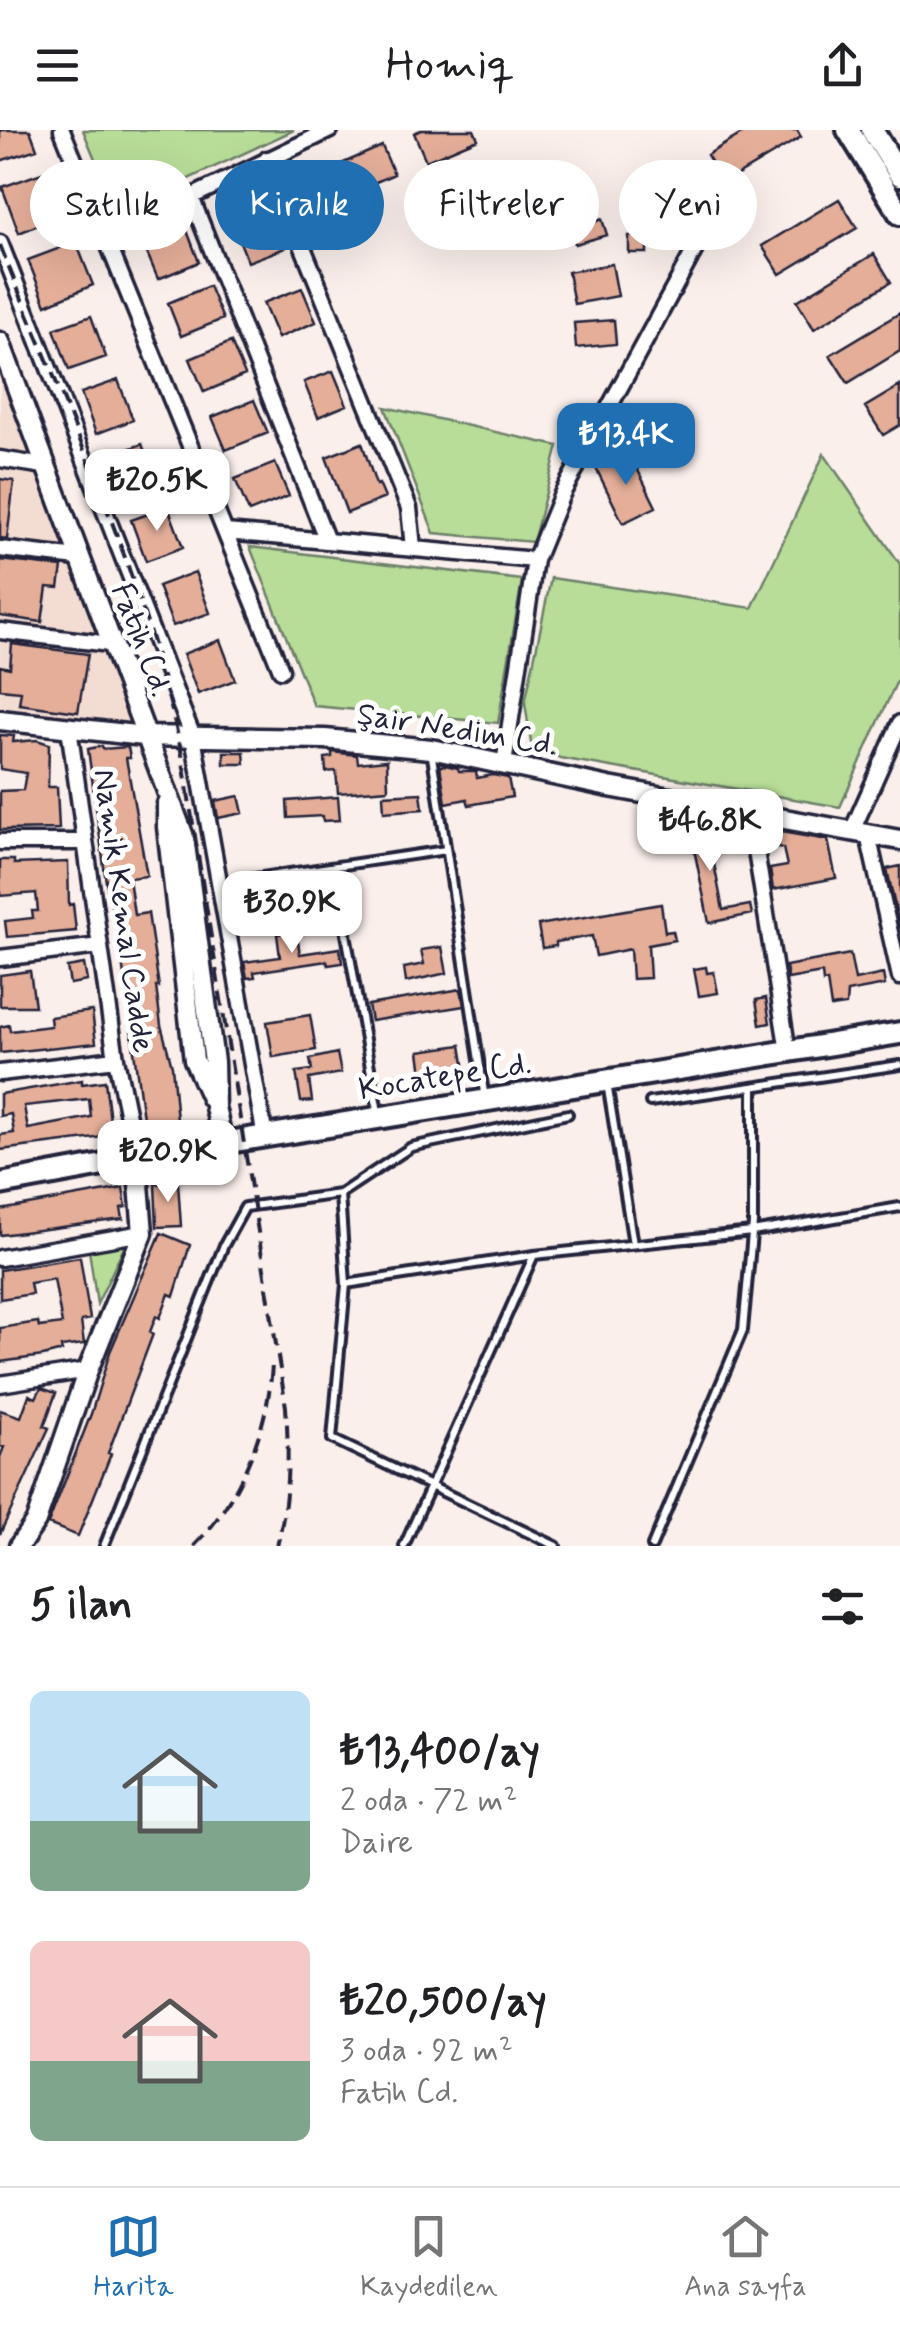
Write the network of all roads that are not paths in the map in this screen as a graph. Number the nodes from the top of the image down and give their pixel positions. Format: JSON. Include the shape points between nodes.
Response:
{"nodes":[{"id":1,"x":62,"y":130,"type":"edge"},
{"id":2,"x":330,"y":130,"type":"edge"},
{"id":3,"x":848,"y":130,"type":"edge"},
{"id":4,"x":872,"y":130,"type":"edge"},
{"id":5,"x":74,"y":160,"type":"edge"},
{"id":6,"x":267,"y":160,"type":"edge"},
{"id":7,"x":900,"y":175,"type":"edge"},
{"id":8,"x":195,"y":207,"type":"edge"},
{"id":9,"x":900,"y":214,"type":"edge"},
{"id":10,"x":0,"y":243,"type":"edge"},
{"id":11,"x":111,"y":250,"type":"edge"},
{"id":12,"x":303,"y":250,"type":"edge"},
{"id":13,"x":695,"y":250,"type":"edge"},
{"id":14,"x":0,"y":342,"type":"edge"},
{"id":15,"x":8,"y":380,"type":"edge"},
{"id":16,"x":0,"y":459,"type":"edge"},
{"id":17,"x":44,"y":466,"type":"junction"},
{"id":18,"x":226,"y":532,"type":"junction"},
{"id":19,"x":327,"y":540,"type":"junction"},
{"id":20,"x":0,"y":548,"type":"edge"},
{"id":21,"x":413,"y":548,"type":"junction"},
{"id":22,"x":78,"y":558,"type":"junction"},
{"id":23,"x":535,"y":560,"type":"junction"},
{"id":24,"x":0,"y":630,"type":"edge"},
{"id":25,"x":110,"y":644,"type":"junction"},
{"id":26,"x":281,"y":670,"type":"dead end"},
{"id":27,"x":0,"y":720,"type":"edge"},
{"id":28,"x":900,"y":723,"type":"edge"},
{"id":29,"x":69,"y":728,"type":"junction"},
{"id":30,"x":144,"y":736,"type":"junction"},
{"id":31,"x":193,"y":738,"type":"junction"},
{"id":32,"x":431,"y":749,"type":"junction"},
{"id":33,"x":504,"y":764,"type":"junction"},
{"id":34,"x":750,"y":813,"type":"junction"},
{"id":35,"x":860,"y":833,"type":"junction"},
{"id":36,"x":900,"y":840,"type":"edge"},
{"id":37,"x":0,"y":842,"type":"edge"},
{"id":38,"x":83,"y":842,"type":"junction"},
{"id":39,"x":446,"y":850,"type":"junction"},
{"id":40,"x":334,"y":867,"type":"junction"},
{"id":41,"x":220,"y":883,"type":"junction"},
{"id":42,"x":100,"y":946,"type":"junction"},
{"id":43,"x":0,"y":958,"type":"edge"},
{"id":44,"x":900,"y":977,"type":"edge"},
{"id":45,"x":900,"y":1034,"type":"edge"},
{"id":46,"x":788,"y":1052,"type":"junction"},
{"id":47,"x":116,"y":1059,"type":"junction"},
{"id":48,"x":900,"y":1065,"type":"edge"},
{"id":49,"x":0,"y":1073,"type":"edge"},
{"id":50,"x":606,"y":1080,"type":"junction"},
{"id":51,"x":753,"y":1087,"type":"junction"},
{"id":52,"x":485,"y":1100,"type":"junction"},
{"id":53,"x":650,"y":1102,"type":"dead end"},
{"id":54,"x":568,"y":1114,"type":"dead end"},
{"id":55,"x":378,"y":1118,"type":"junction"},
{"id":56,"x":265,"y":1138,"type":"junction"},
{"id":57,"x":223,"y":1143,"type":"junction"},
{"id":58,"x":137,"y":1160,"type":"junction"},
{"id":59,"x":0,"y":1184,"type":"edge"},
{"id":60,"x":340,"y":1194,"type":"junction"},
{"id":61,"x":900,"y":1207,"type":"edge"},
{"id":62,"x":752,"y":1232,"type":"junction"},
{"id":63,"x":143,"y":1234,"type":"junction"},
{"id":64,"x":633,"y":1244,"type":"junction"},
{"id":65,"x":534,"y":1254,"type":"junction"},
{"id":66,"x":0,"y":1258,"type":"edge"},
{"id":67,"x":346,"y":1284,"type":"junction"},
{"id":68,"x":88,"y":1370,"type":"junction"},
{"id":69,"x":0,"y":1384,"type":"edge"},
{"id":70,"x":432,"y":1487,"type":"junction"},
{"id":71,"x":19,"y":1546,"type":"edge"},
{"id":72,"x":104,"y":1546,"type":"edge"},
{"id":73,"x":404,"y":1546,"type":"edge"},
{"id":74,"x":556,"y":1546,"type":"edge"},
{"id":75,"x":652,"y":1546,"type":"edge"}],
"edges":[{"from":1,"to":5,"type":"street"},
{"from":2,"to":6,"type":"street"},
{"from":3,"to":9,"type":"main road"},
{"from":4,"to":7,"type":"main road"},
{"from":8,"to":19,"type":"street"},
{"from":10,"to":31,"type":"street"},
{"from":11,"to":18,"type":"street"},
{"from":12,"to":21,"type":"street","via":[[408,508]]},
{"from":13,"to":23,"type":"street","via":[[562,494]]},
{"from":14,"to":15,"type":"street","name":"Fatih Cd."},
{"from":15,"to":17,"type":"street","name":"Fatih Cd."},
{"from":16,"to":17,"type":"street"},
{"from":17,"to":22,"type":"street","name":"Fatih Cd."},
{"from":18,"to":19,"type":"street"},
{"from":18,"to":26,"type":"street"},
{"from":19,"to":21,"type":"street"},
{"from":20,"to":22,"type":"street"},
{"from":21,"to":23,"type":"street"},
{"from":22,"to":25,"type":"street","name":"Fatih Cd."},
{"from":23,"to":33,"type":"street"},
{"from":24,"to":25,"type":"street"},
{"from":25,"to":30,"type":"street","name":"Fatih Cd."},
{"from":27,"to":29,"type":"street","name":"Şair Nedim Cd."},
{"from":28,"to":35,"type":"street"},
{"from":29,"to":30,"type":"street","name":"Şair Nedim Cd."},
{"from":29,"to":38,"type":"street","name":"Namik Kemal Cadde"},
{"from":30,"to":31,"type":"street","name":"Şair Nedim Cd."},
{"from":30,"to":57,"type":"street","name":"Fatih Cd.","via":[[167,789],[194,1060]]},
{"from":31,"to":32,"type":"street","name":"Şair Nedim Cd.","via":[[325,739]]},
{"from":31,"to":41,"type":"street"},
{"from":32,"to":33,"type":"street","name":"Şair Nedim Cd."},
{"from":32,"to":39,"type":"lane"},
{"from":33,"to":34,"type":"street","name":"Şair Nedim Cd."},
{"from":34,"to":35,"type":"street","name":"Şair Nedim Cd."},
{"from":34,"to":46,"type":"street"},
{"from":35,"to":36,"type":"street","name":"Şair Nedim Cd."},
{"from":35,"to":44,"type":"street"},
{"from":37,"to":38,"type":"street"},
{"from":38,"to":42,"type":"street","name":"Namik Kemal Cadde"},
{"from":39,"to":40,"type":"lane"},
{"from":39,"to":52,"type":"lane"},
{"from":40,"to":41,"type":"lane"},
{"from":40,"to":55,"type":"lane"},
{"from":41,"to":56,"type":"street"},
{"from":42,"to":43,"type":"street"},
{"from":42,"to":47,"type":"street","name":"Namik Kemal Cadde"},
{"from":45,"to":46,"type":"main road","name":"Kocatepe Cd."},
{"from":46,"to":50,"type":"main road","name":"Kocatepe Cd."},
{"from":47,"to":49,"type":"street"},
{"from":47,"to":58,"type":"street","name":"Namik Kemal Cadde"},
{"from":48,"to":51,"type":"lane"},
{"from":50,"to":52,"type":"main road","name":"Kocatepe Cd."},
{"from":50,"to":64,"type":"lane"},
{"from":51,"to":53,"type":"lane"},
{"from":51,"to":62,"type":"lane"},
{"from":52,"to":55,"type":"main road","name":"Kocatepe Cd."},
{"from":54,"to":60,"type":"lane","via":[[411,1147]]},
{"from":55,"to":56,"type":"main road","name":"Kocatepe Cd."},
{"from":56,"to":57,"type":"main road","name":"Kocatepe Cd."},
{"from":57,"to":58,"type":"main road","name":"Kocatepe Cd."},
{"from":58,"to":59,"type":"main road","name":"Kocatepe Cd."},
{"from":58,"to":63,"type":"street"},
{"from":60,"to":67,"type":"lane"},
{"from":60,"to":72,"type":"lane","via":[[245,1206]]},
{"from":61,"to":62,"type":"lane"},
{"from":62,"to":64,"type":"lane"},
{"from":62,"to":75,"type":"lane","via":[[743,1330]]},
{"from":63,"to":66,"type":"street"},
{"from":63,"to":68,"type":"street"},
{"from":64,"to":65,"type":"lane"},
{"from":65,"to":67,"type":"lane"},
{"from":65,"to":70,"type":"lane"},
{"from":67,"to":70,"type":"lane","via":[[332,1439]]},
{"from":68,"to":69,"type":"street"},
{"from":68,"to":71,"type":"street","via":[[36,1521]]},
{"from":70,"to":73,"type":"lane"},
{"from":70,"to":74,"type":"lane"}]}
